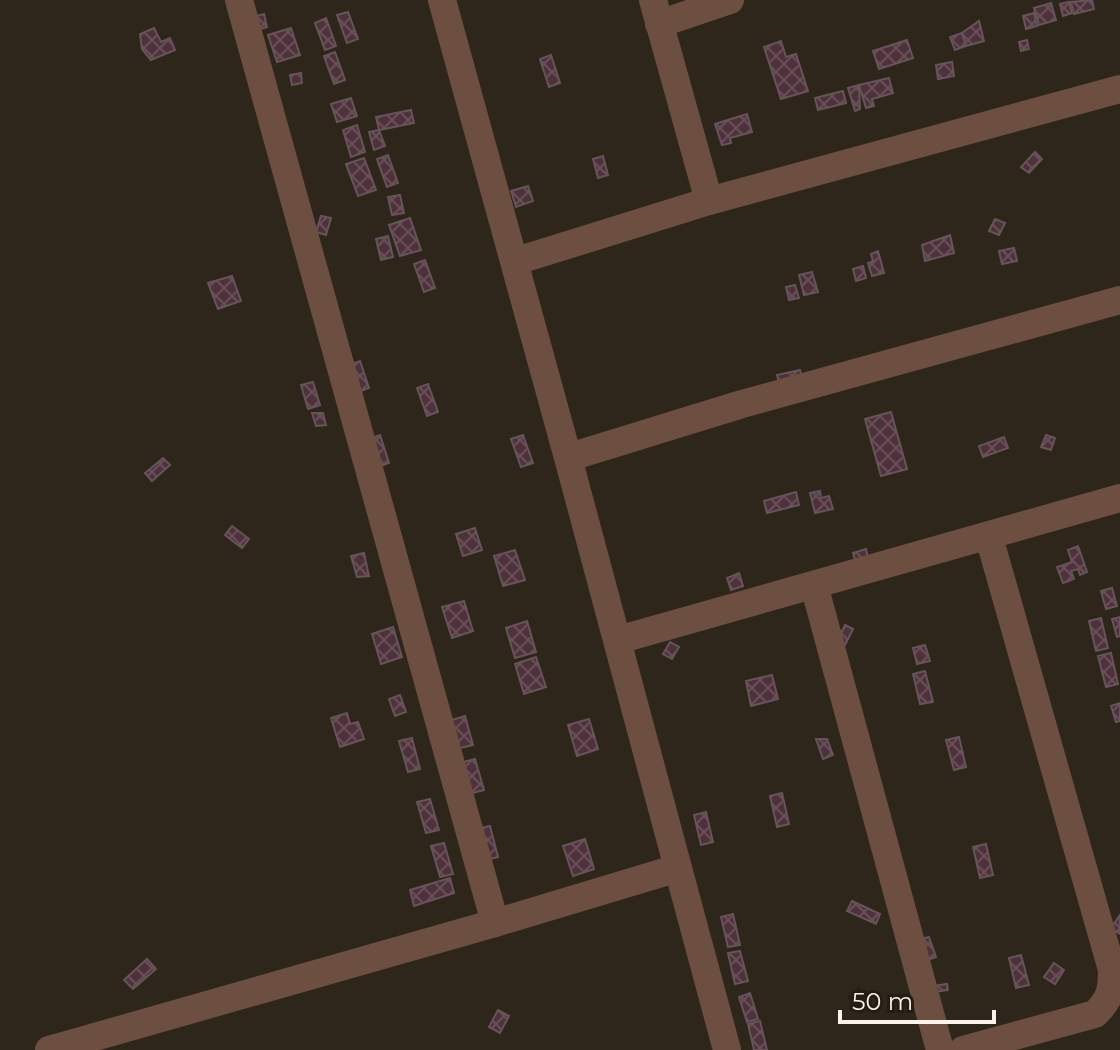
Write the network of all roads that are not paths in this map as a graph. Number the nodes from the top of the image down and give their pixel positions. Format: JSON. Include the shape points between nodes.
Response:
{"nodes":[{"id":1,"x":239,"y":0,"type":"edge"},
{"id":2,"x":442,"y":0,"type":"edge"},
{"id":3,"x":730,"y":0,"type":"edge"},
{"id":4,"x":656,"y":12,"type":"edge"},
{"id":5,"x":1120,"y":89,"type":"edge"},
{"id":6,"x":709,"y":201,"type":"junction"},
{"id":7,"x":516,"y":261,"type":"junction"},
{"id":8,"x":1120,"y":300,"type":"edge"},
{"id":9,"x":570,"y":457,"type":"junction"},
{"id":10,"x":1120,"y":498,"type":"edge"},
{"id":11,"x":989,"y":537,"type":"junction"},
{"id":12,"x":814,"y":585,"type":"junction"},
{"id":13,"x":618,"y":640,"type":"junction"},
{"id":14,"x":678,"y":868,"type":"junction"},
{"id":15,"x":495,"y":923,"type":"junction"},
{"id":16,"x":122,"y":1040,"type":"edge"},
{"id":17,"x":49,"y":1050,"type":"edge"},
{"id":18,"x":727,"y":1050,"type":"edge"},
{"id":19,"x":940,"y":1050,"type":"edge"},
{"id":20,"x":963,"y":1050,"type":"edge"}],
"edges":[{"from":1,"to":15,"type":"street"},
{"from":2,"to":7,"type":"street"},
{"from":3,"to":4,"type":"street"},
{"from":4,"to":6,"type":"street"},
{"from":5,"to":6,"type":"street"},
{"from":6,"to":7,"type":"street"},
{"from":7,"to":9,"type":"street","via":[[543,375]]},
{"from":8,"to":9,"type":"street"},
{"from":9,"to":13,"type":"street"},
{"from":10,"to":11,"type":"street"},
{"from":11,"to":12,"type":"street"},
{"from":11,"to":20,"type":"street","via":[[1112,970],[1112,990],[1095,1014]]},
{"from":12,"to":13,"type":"street"},
{"from":12,"to":19,"type":"street"},
{"from":13,"to":14,"type":"street"},
{"from":14,"to":15,"type":"street"},
{"from":14,"to":18,"type":"street"},
{"from":15,"to":16,"type":"street"},
{"from":16,"to":17,"type":"street"}]}
